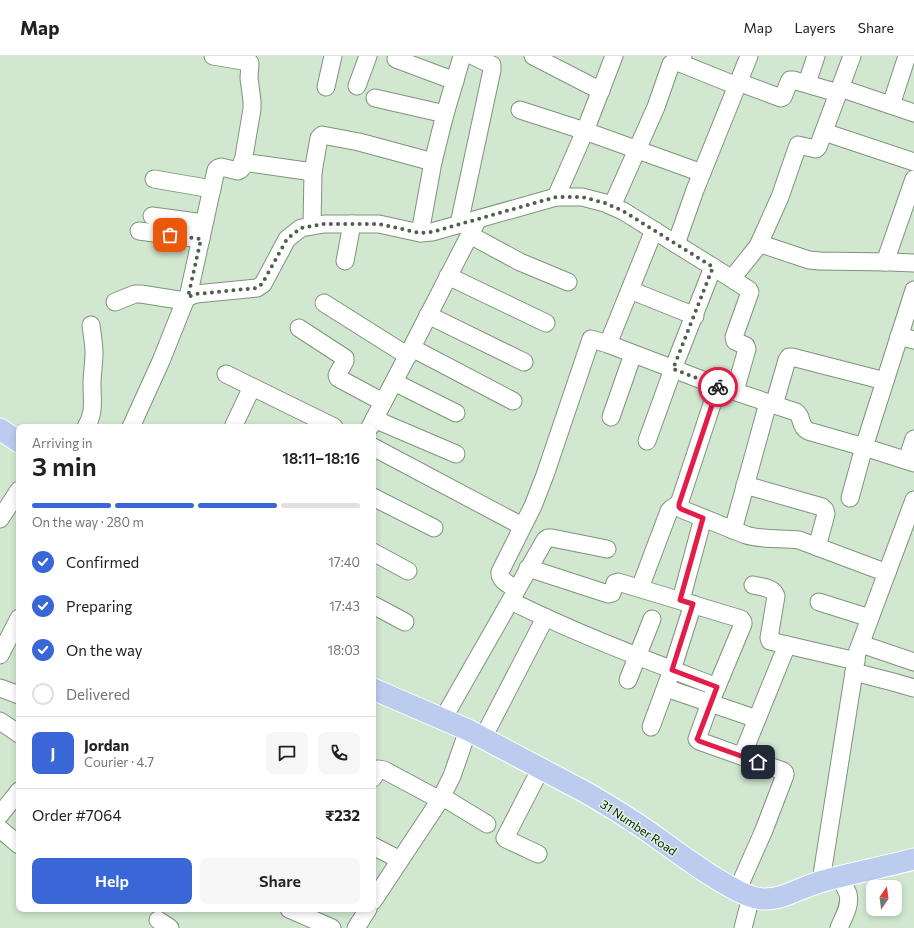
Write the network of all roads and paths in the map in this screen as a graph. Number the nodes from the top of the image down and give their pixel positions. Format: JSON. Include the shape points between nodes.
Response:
{"nodes":[{"id":1,"x":213,"y":56,"type":"edge"},
{"id":2,"x":332,"y":56,"type":"edge"},
{"id":3,"x":368,"y":56,"type":"edge"},
{"id":4,"x":462,"y":56,"type":"edge"},
{"id":5,"x":474,"y":56,"type":"edge"},
{"id":6,"x":533,"y":56,"type":"edge"},
{"id":7,"x":614,"y":56,"type":"edge"},
{"id":8,"x":749,"y":56,"type":"edge"},
{"id":9,"x":816,"y":56,"type":"edge"},
{"id":10,"x":852,"y":56,"type":"edge"},
{"id":11,"x":907,"y":56,"type":"edge"},
{"id":12,"x":396,"y":59,"type":"dead end"},
{"id":13,"x":679,"y":59,"type":"edge"},
{"id":14,"x":454,"y":81,"type":"junction"},
{"id":15,"x":807,"y":83,"type":"junction"},
{"id":16,"x":738,"y":84,"type":"junction"},
{"id":17,"x":357,"y":86,"type":"dead end"},
{"id":18,"x":326,"y":87,"type":"dead end"},
{"id":19,"x":601,"y":91,"type":"junction"},
{"id":20,"x":839,"y":91,"type":"junction"},
{"id":21,"x":376,"y":98,"type":"dead end"},
{"id":22,"x":891,"y":106,"type":"junction"},
{"id":23,"x":520,"y":110,"type":"dead end"},
{"id":24,"x":914,"y":113,"type":"edge"},
{"id":25,"x":445,"y":114,"type":"junction"},
{"id":26,"x":585,"y":131,"type":"junction"},
{"id":27,"x":824,"y":132,"type":"junction"},
{"id":28,"x":638,"y":150,"type":"junction"},
{"id":29,"x":242,"y":162,"type":"junction"},
{"id":30,"x":433,"y":162,"type":"junction"},
{"id":31,"x":914,"y":162,"type":"edge"},
{"id":32,"x":313,"y":172,"type":"junction"},
{"id":33,"x":702,"y":173,"type":"junction"},
{"id":34,"x":154,"y":179,"type":"dead end"},
{"id":35,"x":914,"y":179,"type":"edge"},
{"id":36,"x":212,"y":189,"type":"junction"},
{"id":37,"x":556,"y":197,"type":"junction"},
{"id":38,"x":612,"y":206,"type":"junction"},
{"id":39,"x":152,"y":216,"type":"dead end"},
{"id":40,"x":352,"y":224,"type":"junction"},
{"id":41,"x":312,"y":226,"type":"junction"},
{"id":42,"x":464,"y":230,"type":"junction"},
{"id":43,"x":654,"y":230,"type":"junction"},
{"id":44,"x":139,"y":231,"type":"dead end"},
{"id":45,"x":202,"y":231,"type":"junction"},
{"id":46,"x":420,"y":233,"type":"junction"},
{"id":47,"x":676,"y":244,"type":"junction"},
{"id":48,"x":758,"y":246,"type":"junction"},
{"id":49,"x":345,"y":261,"type":"dead end"},
{"id":50,"x":885,"y":262,"type":"junction"},
{"id":51,"x":914,"y":264,"type":"edge"},
{"id":52,"x":713,"y":267,"type":"junction"},
{"id":53,"x":448,"y":276,"type":"junction"},
{"id":54,"x":729,"y":277,"type":"junction"},
{"id":55,"x":568,"y":282,"type":"dead end"},
{"id":56,"x":630,"y":290,"type":"junction"},
{"id":57,"x":914,"y":290,"type":"edge"},
{"id":58,"x":187,"y":299,"type":"junction"},
{"id":59,"x":115,"y":302,"type":"dead end"},
{"id":60,"x":324,"y":304,"type":"dead end"},
{"id":61,"x":428,"y":315,"type":"junction"},
{"id":62,"x":694,"y":316,"type":"junction"},
{"id":63,"x":546,"y":323,"type":"dead end"},
{"id":64,"x":91,"y":325,"type":"dead end"},
{"id":65,"x":299,"y":328,"type":"dead end"},
{"id":66,"x":907,"y":338,"type":"edge"},
{"id":67,"x":608,"y":344,"type":"junction"},
{"id":68,"x":410,"y":352,"type":"junction"},
{"id":69,"x":634,"y":354,"type":"junction"},
{"id":70,"x":524,"y":362,"type":"dead end"},
{"id":71,"x":673,"y":369,"type":"junction"},
{"id":72,"x":226,"y":374,"type":"dead end"},
{"id":73,"x":885,"y":381,"type":"junction"},
{"id":74,"x":394,"y":382,"type":"junction"},
{"id":75,"x":718,"y":386,"type":"junction"},
{"id":76,"x":252,"y":387,"type":"junction"},
{"id":77,"x":735,"y":391,"type":"junction"},
{"id":78,"x":513,"y":401,"type":"dead end"},
{"id":79,"x":383,"y":402,"type":"junction"},
{"id":80,"x":771,"y":404,"type":"junction"},
{"id":81,"x":456,"y":413,"type":"dead end"},
{"id":82,"x":611,"y":417,"type":"dead end"},
{"id":83,"x":372,"y":423,"type":"edge"},
{"id":84,"x":88,"y":424,"type":"edge"},
{"id":85,"x":132,"y":424,"type":"edge"},
{"id":86,"x":234,"y":424,"type":"edge"},
{"id":87,"x":328,"y":424,"type":"edge"},
{"id":88,"x":376,"y":424,"type":"edge"},
{"id":89,"x":0,"y":429,"type":"edge"},
{"id":90,"x":914,"y":439,"type":"edge"},
{"id":91,"x":16,"y":440,"type":"edge"},
{"id":92,"x":647,"y":440,"type":"dead end"},
{"id":93,"x":864,"y":447,"type":"junction"},
{"id":94,"x":376,"y":449,"type":"edge"},
{"id":95,"x":456,"y":454,"type":"dead end"},
{"id":96,"x":910,"y":461,"type":"edge"},
{"id":97,"x":745,"y":485,"type":"junction"},
{"id":98,"x":16,"y":495,"type":"edge"},
{"id":99,"x":850,"y":498,"type":"dead end"},
{"id":100,"x":376,"y":499,"type":"edge"},
{"id":101,"x":914,"y":502,"type":"edge"},
{"id":102,"x":679,"y":504,"type":"junction"},
{"id":103,"x":703,"y":518,"type":"junction"},
{"id":104,"x":0,"y":519,"type":"edge"},
{"id":105,"x":522,"y":526,"type":"junction"},
{"id":106,"x":434,"y":528,"type":"dead end"},
{"id":107,"x":733,"y":530,"type":"junction"},
{"id":108,"x":817,"y":547,"type":"junction"},
{"id":109,"x":607,"y":549,"type":"dead end"},
{"id":110,"x":376,"y":554,"type":"edge"},
{"id":111,"x":528,"y":568,"type":"junction"},
{"id":112,"x":408,"y":571,"type":"dead end"},
{"id":113,"x":887,"y":573,"type":"junction"},
{"id":114,"x":754,"y":585,"type":"dead end"},
{"id":115,"x":640,"y":588,"type":"junction"},
{"id":116,"x":514,"y":595,"type":"junction"},
{"id":117,"x":687,"y":602,"type":"junction"},
{"id":118,"x":819,"y":602,"type":"dead end"},
{"id":119,"x":376,"y":607,"type":"edge"},
{"id":120,"x":545,"y":618,"type":"junction"},
{"id":121,"x":870,"y":618,"type":"junction"},
{"id":122,"x":652,"y":619,"type":"dead end"},
{"id":123,"x":405,"y":622,"type":"dead end"},
{"id":124,"x":16,"y":623,"type":"edge"},
{"id":125,"x":861,"y":644,"type":"junction"},
{"id":126,"x":787,"y":645,"type":"junction"},
{"id":127,"x":1,"y":650,"type":"edge"},
{"id":128,"x":638,"y":656,"type":"junction"},
{"id":129,"x":914,"y":662,"type":"edge"},
{"id":130,"x":855,"y":666,"type":"junction"},
{"id":131,"x":672,"y":670,"type":"junction"},
{"id":132,"x":628,"y":680,"type":"dead end"},
{"id":133,"x":717,"y":687,"type":"junction"},
{"id":134,"x":0,"y":688,"type":"edge"},
{"id":135,"x":666,"y":688,"type":"junction"},
{"id":136,"x":914,"y":688,"type":"edge"},
{"id":137,"x":376,"y":690,"type":"edge"},
{"id":138,"x":16,"y":694,"type":"edge"},
{"id":139,"x":710,"y":703,"type":"junction"},
{"id":140,"x":443,"y":719,"type":"junction"},
{"id":141,"x":757,"y":719,"type":"junction"},
{"id":142,"x":1,"y":725,"type":"edge"},
{"id":143,"x":651,"y":727,"type":"dead end"},
{"id":144,"x":16,"y":732,"type":"edge"},
{"id":145,"x":476,"y":734,"type":"junction"},
{"id":146,"x":742,"y":756,"type":"junction"},
{"id":147,"x":540,"y":768,"type":"junction"},
{"id":148,"x":376,"y":773,"type":"edge"},
{"id":149,"x":16,"y":795,"type":"edge"},
{"id":150,"x":440,"y":798,"type":"junction"},
{"id":151,"x":0,"y":815,"type":"edge"},
{"id":152,"x":487,"y":824,"type":"dead end"},
{"id":153,"x":0,"y":829,"type":"edge"},
{"id":154,"x":16,"y":842,"type":"edge"},
{"id":155,"x":376,"y":848,"type":"edge"},
{"id":156,"x":538,"y":854,"type":"dead end"},
{"id":157,"x":914,"y":859,"type":"edge"},
{"id":158,"x":400,"y":860,"type":"junction"},
{"id":159,"x":830,"y":879,"type":"junction"},
{"id":160,"x":376,"y":891,"type":"edge"},
{"id":161,"x":744,"y":894,"type":"junction"},
{"id":162,"x":296,"y":912,"type":"edge"},
{"id":163,"x":366,"y":912,"type":"edge"},
{"id":164,"x":332,"y":928,"type":"edge"},
{"id":165,"x":356,"y":928,"type":"edge"},
{"id":166,"x":743,"y":928,"type":"edge"},
{"id":167,"x":839,"y":928,"type":"edge"}],
"edges":[{"from":1,"to":29,"type":"street","via":[[249,62],[250,65],[252,109]]},
{"from":2,"to":18,"type":"street"},
{"from":3,"to":17,"type":"street"},
{"from":4,"to":14,"type":"street"},
{"from":5,"to":42,"type":"street","via":[[492,65],[492,70]]},
{"from":6,"to":19,"type":"street"},
{"from":7,"to":19,"type":"street"},
{"from":8,"to":16,"type":"street"},
{"from":9,"to":15,"type":"street"},
{"from":10,"to":20,"type":"street"},
{"from":11,"to":22,"type":"street"},
{"from":12,"to":14,"type":"street"},
{"from":13,"to":16,"type":"street"},
{"from":13,"to":28,"type":"street","via":[[671,64]]},
{"from":14,"to":25,"type":"street"},
{"from":15,"to":16,"type":"street","via":[[790,80],[781,98]]},
{"from":15,"to":20,"type":"street"},
{"from":16,"to":33,"type":"street"},
{"from":19,"to":26,"type":"street"},
{"from":20,"to":22,"type":"street"},
{"from":20,"to":27,"type":"street"},
{"from":21,"to":25,"type":"street"},
{"from":22,"to":24,"type":"street"},
{"from":23,"to":26,"type":"street"},
{"from":25,"to":30,"type":"street"},
{"from":26,"to":28,"type":"street"},
{"from":26,"to":37,"type":"street"},
{"from":27,"to":31,"type":"street"},
{"from":27,"to":48,"type":"street","via":[[816,149],[798,145],[780,197]]},
{"from":28,"to":33,"type":"street"},
{"from":28,"to":38,"type":"street"},
{"from":29,"to":32,"type":"street"},
{"from":29,"to":36,"type":"street","via":[[242,168],[238,171],[218,168]]},
{"from":30,"to":32,"type":"street","via":[[322,135],[319,138]]},
{"from":30,"to":46,"type":"street"},
{"from":32,"to":41,"type":"street"},
{"from":33,"to":47,"type":"street"},
{"from":34,"to":36,"type":"street"},
{"from":35,"to":50,"type":"street"},
{"from":36,"to":45,"type":"street"},
{"from":37,"to":38,"type":"street","via":[[582,197]]},
{"from":37,"to":42,"type":"street","via":[[478,219]]},
{"from":38,"to":43,"type":"street"},
{"from":39,"to":45,"type":"street"},
{"from":40,"to":41,"type":"street"},
{"from":40,"to":46,"type":"street","via":[[379,224]]},
{"from":40,"to":49,"type":"street"},
{"from":41,"to":58,"type":"street","via":[[301,228],[287,239],[262,284],[257,288],[196,294]]},
{"from":42,"to":46,"type":"street"},
{"from":42,"to":53,"type":"street"},
{"from":42,"to":55,"type":"street","via":[[520,262]]},
{"from":43,"to":47,"type":"street"},
{"from":43,"to":56,"type":"street"},
{"from":44,"to":45,"type":"street"},
{"from":45,"to":58,"type":"street"},
{"from":47,"to":52,"type":"street"},
{"from":48,"to":50,"type":"street","via":[[764,245],[809,260]]},
{"from":48,"to":54,"type":"street","via":[[734,276]]},
{"from":50,"to":51,"type":"street"},
{"from":52,"to":54,"type":"street"},
{"from":52,"to":62,"type":"street"},
{"from":53,"to":61,"type":"street"},
{"from":53,"to":63,"type":"street"},
{"from":54,"to":77,"type":"street","via":[[750,292],[734,339],[747,349]]},
{"from":56,"to":62,"type":"street"},
{"from":56,"to":67,"type":"street"},
{"from":57,"to":66,"type":"street"},
{"from":58,"to":59,"type":"street","via":[[135,294]]},
{"from":58,"to":85,"type":"street"},
{"from":60,"to":68,"type":"street"},
{"from":61,"to":68,"type":"street"},
{"from":61,"to":70,"type":"street"},
{"from":62,"to":71,"type":"street"},
{"from":64,"to":84,"type":"street","via":[[94,351],[93,409]]},
{"from":65,"to":79,"type":"street","via":[[345,358],[338,378]]},
{"from":66,"to":73,"type":"street"},
{"from":67,"to":69,"type":"street"},
{"from":67,"to":105,"type":"street","via":[[590,340],[545,475]]},
{"from":68,"to":74,"type":"street"},
{"from":68,"to":78,"type":"street"},
{"from":69,"to":71,"type":"street"},
{"from":69,"to":82,"type":"street"},
{"from":71,"to":75,"type":"street"},
{"from":71,"to":92,"type":"street"},
{"from":72,"to":76,"type":"street"},
{"from":73,"to":80,"type":"street","via":[[788,357]]},
{"from":73,"to":93,"type":"street"},
{"from":74,"to":79,"type":"street"},
{"from":74,"to":81,"type":"street"},
{"from":75,"to":77,"type":"street"},
{"from":75,"to":102,"type":"street"},
{"from":76,"to":86,"type":"street"},
{"from":76,"to":87,"type":"street"},
{"from":77,"to":80,"type":"street"},
{"from":79,"to":83,"type":"street"},
{"from":80,"to":93,"type":"street","via":[[798,414],[802,426],[808,431]]},
{"from":80,"to":97,"type":"street"},
{"from":88,"to":95,"type":"street"},
{"from":89,"to":91,"type":"main road"},
{"from":90,"to":96,"type":"street"},
{"from":93,"to":96,"type":"street"},
{"from":93,"to":99,"type":"street"},
{"from":94,"to":105,"type":"street"},
{"from":97,"to":107,"type":"street"},
{"from":97,"to":108,"type":"street","via":[[822,507],[826,514]]},
{"from":98,"to":104,"type":"street"},
{"from":100,"to":106,"type":"street"},
{"from":101,"to":113,"type":"street"},
{"from":102,"to":103,"type":"street","via":[[681,509]]},
{"from":102,"to":115,"type":"street","via":[[669,511]]},
{"from":103,"to":107,"type":"street"},
{"from":103,"to":117,"type":"street"},
{"from":105,"to":116,"type":"street","via":[[500,572],[501,579]]},
{"from":107,"to":108,"type":"street","via":[[752,537],[799,540]]},
{"from":108,"to":113,"type":"street"},
{"from":109,"to":111,"type":"street","via":[[548,538]]},
{"from":110,"to":112,"type":"street"},
{"from":111,"to":115,"type":"street","via":[[608,594],[612,593],[616,582]]},
{"from":111,"to":116,"type":"street"},
{"from":113,"to":121,"type":"street"},
{"from":114,"to":126,"type":"street","via":[[775,593],[769,638],[772,642]]},
{"from":115,"to":117,"type":"street"},
{"from":116,"to":120,"type":"street"},
{"from":116,"to":140,"type":"street"},
{"from":117,"to":131,"type":"street"},
{"from":117,"to":133,"type":"street","via":[[741,619],[743,622]]},
{"from":118,"to":121,"type":"street"},
{"from":119,"to":123,"type":"street"},
{"from":120,"to":128,"type":"street"},
{"from":120,"to":145,"type":"street"},
{"from":121,"to":125,"type":"street"},
{"from":122,"to":128,"type":"street"},
{"from":124,"to":127,"type":"street"},
{"from":125,"to":129,"type":"street"},
{"from":125,"to":130,"type":"street"},
{"from":126,"to":130,"type":"street"},
{"from":126,"to":141,"type":"street"},
{"from":128,"to":131,"type":"street"},
{"from":128,"to":132,"type":"street"},
{"from":130,"to":136,"type":"street"},
{"from":130,"to":159,"type":"street"},
{"from":131,"to":133,"type":"street"},
{"from":131,"to":135,"type":"street"},
{"from":133,"to":139,"type":"street"},
{"from":134,"to":138,"type":"street"},
{"from":135,"to":139,"type":"street"},
{"from":135,"to":143,"type":"street"},
{"from":137,"to":140,"type":"main road","name":"31 Number Road"},
{"from":139,"to":141,"type":"street"},
{"from":139,"to":146,"type":"street","via":[[697,739]]},
{"from":140,"to":145,"type":"main road","name":"31 Number Road"},
{"from":141,"to":146,"type":"street"},
{"from":142,"to":144,"type":"street"},
{"from":145,"to":147,"type":"main road","name":"31 Number Road"},
{"from":145,"to":150,"type":"street"},
{"from":146,"to":161,"type":"street","via":[[785,773]]},
{"from":147,"to":156,"type":"street","via":[[505,838]]},
{"from":147,"to":161,"type":"main road","name":"31 Number Road","via":[[605,803],[716,880]]},
{"from":148,"to":150,"type":"street","via":[[378,770],[384,770]]},
{"from":149,"to":151,"type":"street"},
{"from":150,"to":152,"type":"street"},
{"from":150,"to":158,"type":"street"},
{"from":153,"to":154,"type":"street"},
{"from":155,"to":158,"type":"street"},
{"from":157,"to":159,"type":"main road","name":"31 Number Road"},
{"from":158,"to":160,"type":"street"},
{"from":159,"to":161,"type":"main road","name":"31 Number Road","via":[[772,898],[762,899]]},
{"from":159,"to":167,"type":"street","via":[[848,894],[848,907]]},
{"from":161,"to":166,"type":"street"},
{"from":162,"to":164,"type":"street"},
{"from":163,"to":165,"type":"street"}]}
